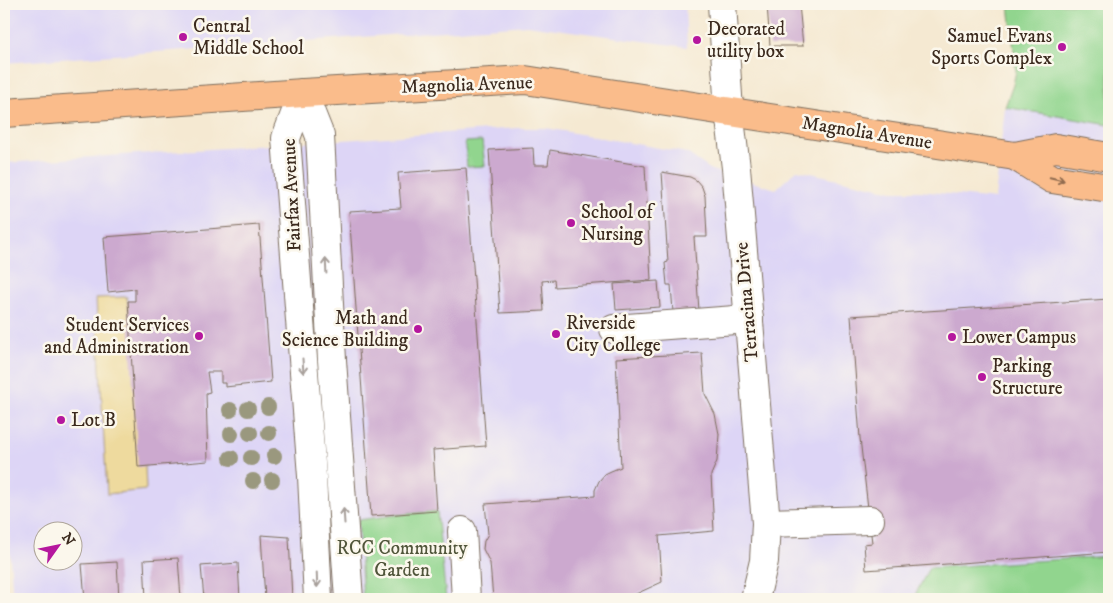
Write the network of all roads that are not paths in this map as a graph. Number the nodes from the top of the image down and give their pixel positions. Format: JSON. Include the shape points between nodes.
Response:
{"nodes":[{"id":1,"x":722,"y":4,"type":"edge"},
{"id":2,"x":302,"y":93,"type":"junction"},
{"id":3,"x":729,"y":111,"type":"junction"},
{"id":4,"x":4,"y":114,"type":"edge"},
{"id":5,"x":1015,"y":156,"type":"junction"},
{"id":6,"x":1109,"y":157,"type":"edge"},
{"id":7,"x":1109,"y":188,"type":"edge"},
{"id":8,"x":328,"y":294,"type":"junction"},
{"id":9,"x":298,"y":296,"type":"junction"},
{"id":10,"x":748,"y":319,"type":"junction"},
{"id":11,"x":614,"y":329,"type":"dead end"},
{"id":12,"x":870,"y":520,"type":"dead end"},
{"id":13,"x":778,"y":522,"type":"junction"},
{"id":14,"x":462,"y":531,"type":"dead end"},
{"id":15,"x":318,"y":599,"type":"edge"},
{"id":16,"x":349,"y":599,"type":"edge"},
{"id":17,"x":466,"y":599,"type":"edge"},
{"id":18,"x":755,"y":599,"type":"edge"}],
"edges":[{"from":1,"to":3,"type":"street","name":"Terracina Drive"},
{"from":2,"to":3,"type":"main road","name":"Magnolia Avenue","via":[[525,80]]},
{"from":2,"to":4,"type":"main road","name":"Magnolia Avenue"},
{"from":8,"to":2,"type":"street","name":"Fairfax Avenue","one_way":true,"via":[[320,136]]},
{"from":2,"to":9,"type":"street","name":"Fairfax Avenue","via":[[286,138]]},
{"from":3,"to":5,"type":"main road","name":"Magnolia Avenue"},
{"from":3,"to":10,"type":"street","name":"Terracina Drive"},
{"from":5,"to":6,"type":"main road","name":"Magnolia Avenue","via":[[1056,148]]},
{"from":5,"to":7,"type":"main road","name":"Magnolia Avenue","one_way":true,"via":[[1052,179]]},
{"from":8,"to":9,"type":"street"},
{"from":16,"to":8,"type":"street","name":"Fairfax Avenue","one_way":true},
{"from":9,"to":15,"type":"street","name":"Fairfax Avenue","one_way":true},
{"from":10,"to":11,"type":"street"},
{"from":10,"to":13,"type":"street","name":"Terracina Drive"},
{"from":12,"to":13,"type":"street"},
{"from":13,"to":18,"type":"street","name":"Terracina Drive"},
{"from":14,"to":17,"type":"street"}]}
